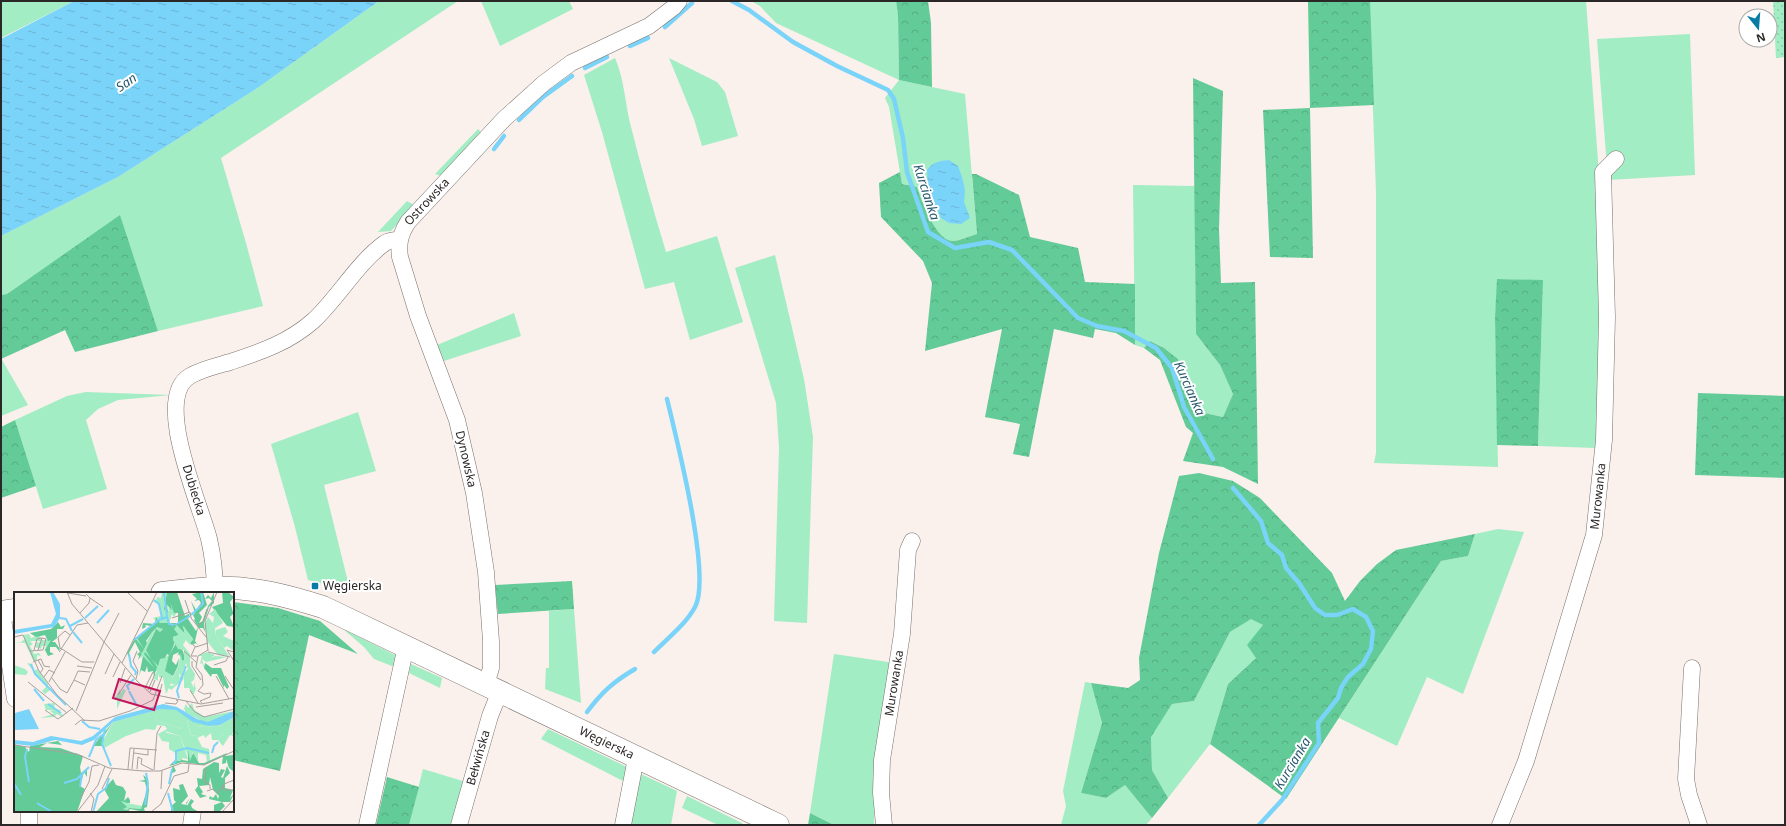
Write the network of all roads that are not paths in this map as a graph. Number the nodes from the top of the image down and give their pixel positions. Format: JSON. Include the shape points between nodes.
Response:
{"nodes":[{"id":1,"x":679,"y":1,"type":"edge"},
{"id":2,"x":1616,"y":159,"type":"dead end"},
{"id":3,"x":399,"y":240,"type":"junction"},
{"id":4,"x":177,"y":391,"type":"joint"},
{"id":5,"x":912,"y":541,"type":"dead end"},
{"id":6,"x":215,"y":590,"type":"edge"},
{"id":7,"x":180,"y":592,"type":"edge"},
{"id":8,"x":14,"y":610,"type":"edge"},
{"id":9,"x":1,"y":612,"type":"edge"},
{"id":10,"x":406,"y":646,"type":"junction"},
{"id":11,"x":1692,"y":668,"type":"dead end"},
{"id":12,"x":493,"y":688,"type":"junction"},
{"id":13,"x":14,"y":693,"type":"edge"},
{"id":14,"x":636,"y":758,"type":"junction"},
{"id":15,"x":29,"y":812,"type":"edge"},
{"id":16,"x":193,"y":812,"type":"edge"},
{"id":17,"x":29,"y":825,"type":"edge"},
{"id":18,"x":191,"y":825,"type":"edge"},
{"id":19,"x":367,"y":825,"type":"edge"},
{"id":20,"x":459,"y":825,"type":"edge"},
{"id":21,"x":623,"y":825,"type":"edge"},
{"id":22,"x":778,"y":825,"type":"edge"},
{"id":23,"x":884,"y":825,"type":"edge"},
{"id":24,"x":1500,"y":825,"type":"edge"},
{"id":25,"x":1699,"y":825,"type":"edge"}],
"edges":[{"from":1,"to":3,"type":"street","name":"Ostrowska","via":[[649,26],[571,63],[544,83],[504,119],[408,222]]},
{"from":2,"to":24,"type":"street","name":"Murowanka","via":[[1603,172],[1607,317],[1604,440],[1594,535],[1526,761]]},
{"from":3,"to":4,"type":"street","name":"Ostrowska","via":[[386,242],[328,306],[286,341],[262,352],[202,370],[185,379]]},
{"from":3,"to":12,"type":"street","name":"Dynowska","via":[[400,257],[408,288],[457,420],[474,493],[485,564],[492,641]]},
{"from":4,"to":6,"type":"street","name":"Dubiecka","via":[[176,413],[180,443],[209,539]]},
{"from":5,"to":23,"type":"street","name":"Murowanka","via":[[908,550],[902,634],[882,760]]},
{"from":6,"to":7,"type":"main road","name":"Węgierska"},
{"from":6,"to":10,"type":"main road","name":"Węgierska","via":[[246,589],[301,600],[332,611]]},
{"from":8,"to":9,"type":"main road"},
{"from":9,"to":13,"type":"street"},
{"from":10,"to":12,"type":"main road","name":"Węgierska"},
{"from":10,"to":19,"type":"street"},
{"from":11,"to":25,"type":"street","via":[[1686,779]]},
{"from":12,"to":14,"type":"main road","name":"Węgierska"},
{"from":12,"to":20,"type":"street","name":"Bełwińska","via":[[490,716]]},
{"from":14,"to":21,"type":"street"},
{"from":14,"to":22,"type":"main road","name":"Węgierska"},
{"from":15,"to":17,"type":"street"},
{"from":16,"to":18,"type":"street"}]}
